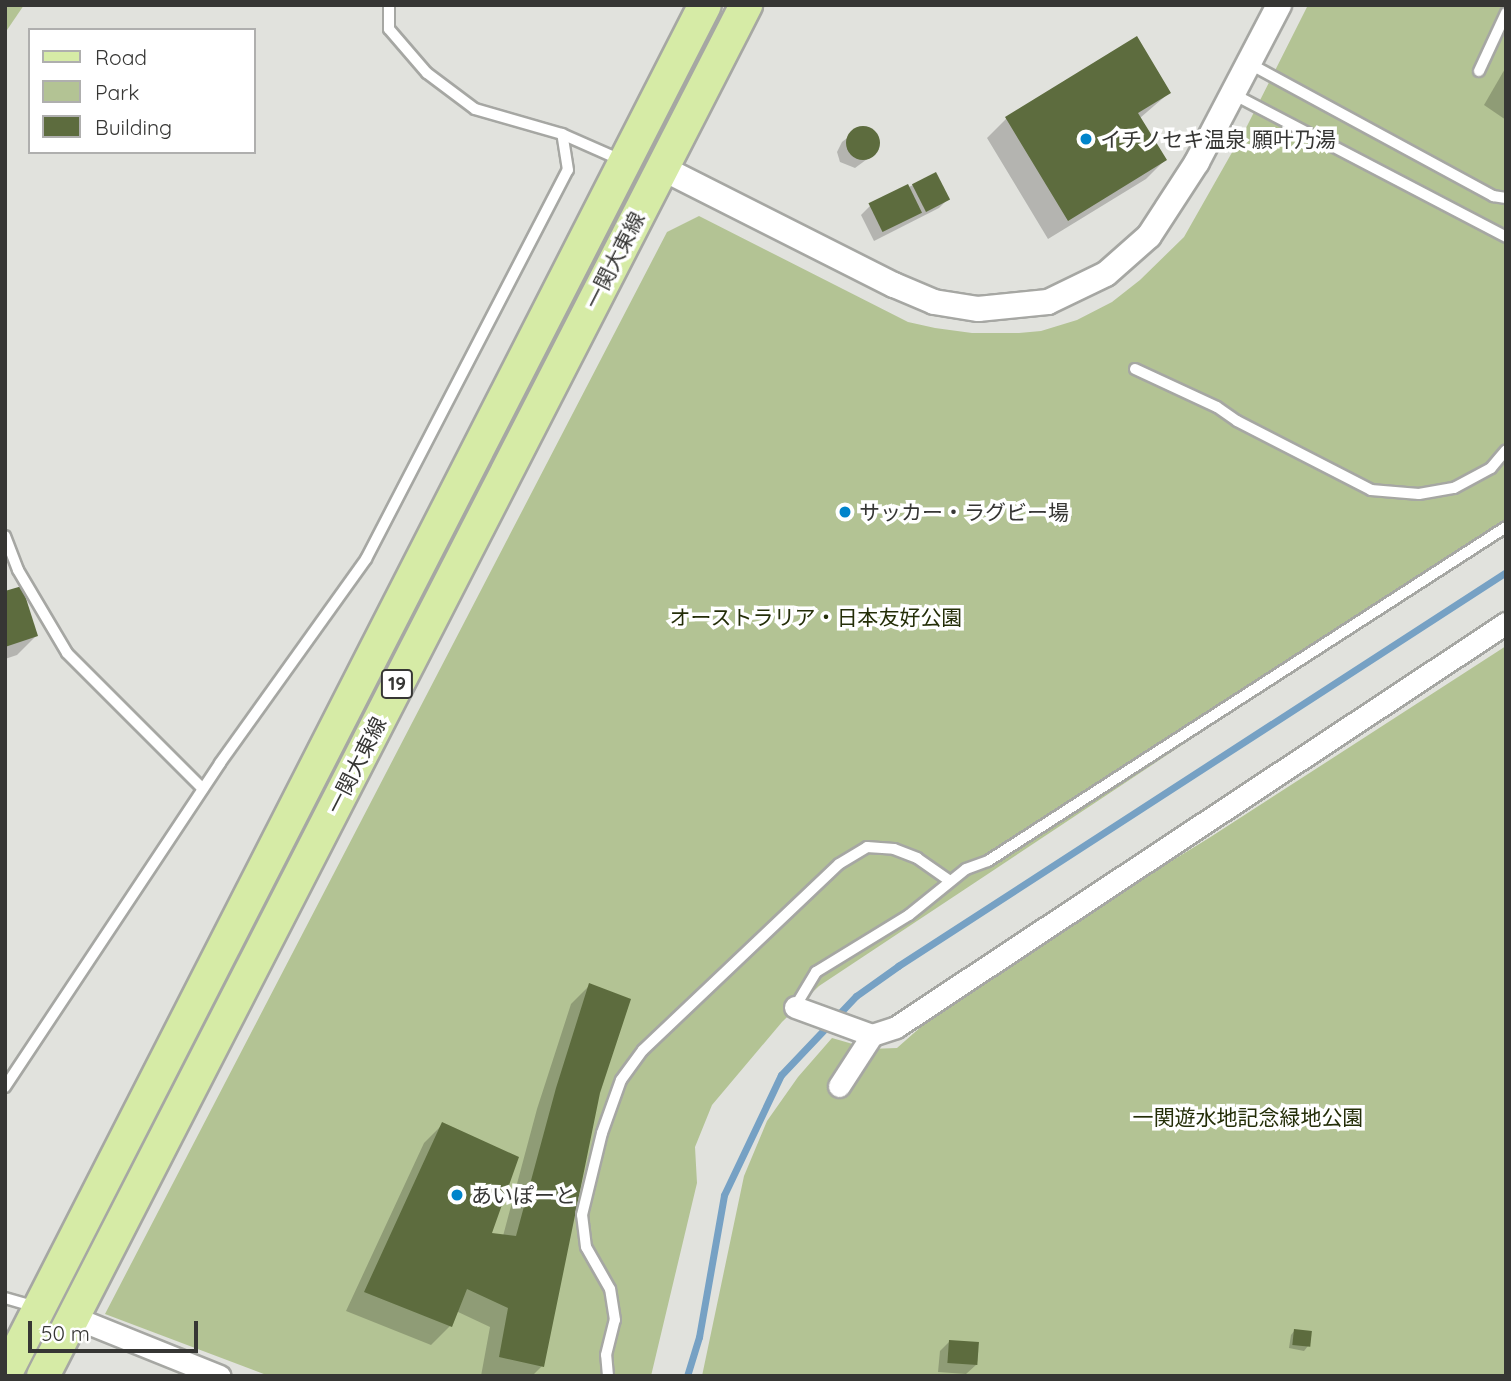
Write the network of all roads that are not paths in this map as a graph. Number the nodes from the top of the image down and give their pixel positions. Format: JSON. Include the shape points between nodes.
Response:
{"nodes":[{"id":1,"x":389,"y":5,"type":"edge"},
{"id":2,"x":705,"y":5,"type":"edge"},
{"id":3,"x":746,"y":5,"type":"edge"},
{"id":4,"x":1279,"y":5,"type":"edge"},
{"id":5,"x":1506,"y":13,"type":"edge"},
{"id":6,"x":1250,"y":64,"type":"junction"},
{"id":7,"x":1479,"y":71,"type":"dead end"},
{"id":8,"x":1233,"y":94,"type":"junction"},
{"id":9,"x":562,"y":134,"type":"junction"},
{"id":10,"x":626,"y":162,"type":"junction"},
{"id":11,"x":662,"y":168,"type":"junction"},
{"id":12,"x":1506,"y":198,"type":"edge"},
{"id":13,"x":1506,"y":237,"type":"edge"},
{"id":14,"x":1135,"y":369,"type":"dead end"},
{"id":15,"x":1506,"y":450,"type":"edge"},
{"id":16,"x":1506,"y":527,"type":"edge"},
{"id":17,"x":5,"y":536,"type":"edge"},
{"id":18,"x":1506,"y":623,"type":"edge"},
{"id":19,"x":203,"y":789,"type":"junction"},
{"id":20,"x":950,"y":881,"type":"junction"},
{"id":21,"x":795,"y":1007,"type":"joint"},
{"id":22,"x":872,"y":1035,"type":"junction"},
{"id":23,"x":839,"y":1086,"type":"dead end"},
{"id":24,"x":5,"y":1087,"type":"edge"},
{"id":25,"x":5,"y":1298,"type":"edge"},
{"id":26,"x":40,"y":1308,"type":"junction"},
{"id":27,"x":73,"y":1318,"type":"junction"},
{"id":28,"x":46,"y":1369,"type":"edge"},
{"id":29,"x":5,"y":1375,"type":"edge"},
{"id":30,"x":220,"y":1376,"type":"edge"},
{"id":31,"x":608,"y":1376,"type":"edge"}],
"edges":[{"from":1,"to":9,"type":"lane","via":[[390,29],[427,73],[475,109]]},
{"from":2,"to":10,"type":"main road","name":"一関大東線","number":"19"},
{"from":3,"to":11,"type":"main road","name":"一関大東線","number":"19"},
{"from":4,"to":6,"type":"street"},
{"from":5,"to":7,"type":"lane"},
{"from":6,"to":8,"type":"street"},
{"from":6,"to":12,"type":"lane","via":[[1482,190]]},
{"from":8,"to":11,"type":"street","via":[[1149,236],[1106,274],[1048,302],[1014,307],[978,309],[934,302]]},
{"from":8,"to":13,"type":"lane"},
{"from":9,"to":10,"type":"lane"},
{"from":9,"to":19,"type":"lane","via":[[568,170],[366,559]]},
{"from":10,"to":26,"type":"main road","name":"一関大東線","number":"19"},
{"from":11,"to":27,"type":"main road","name":"一関大東線","number":"19"},
{"from":14,"to":15,"type":"lane","via":[[1217,407],[1371,490],[1419,494],[1454,488],[1491,468]]},
{"from":16,"to":20,"type":"lane","via":[[988,861]]},
{"from":17,"to":19,"type":"lane","via":[[18,570],[67,653]]},
{"from":18,"to":22,"type":"street","via":[[896,1027]]},
{"from":19,"to":24,"type":"lane"},
{"from":20,"to":21,"type":"lane","via":[[909,915],[816,972]]},
{"from":20,"to":31,"type":"lane","via":[[917,858],[894,849],[867,847],[839,864],[643,1050],[621,1080],[602,1133],[582,1215],[586,1247],[610,1289],[615,1320],[606,1355]]},
{"from":21,"to":22,"type":"street"},
{"from":22,"to":23,"type":"street"},
{"from":25,"to":26,"type":"lane"},
{"from":26,"to":29,"type":"main road","name":"一関大東線","number":"19"},
{"from":27,"to":28,"type":"main road","name":"一関大東線","number":"19"},
{"from":27,"to":30,"type":"street"}]}
